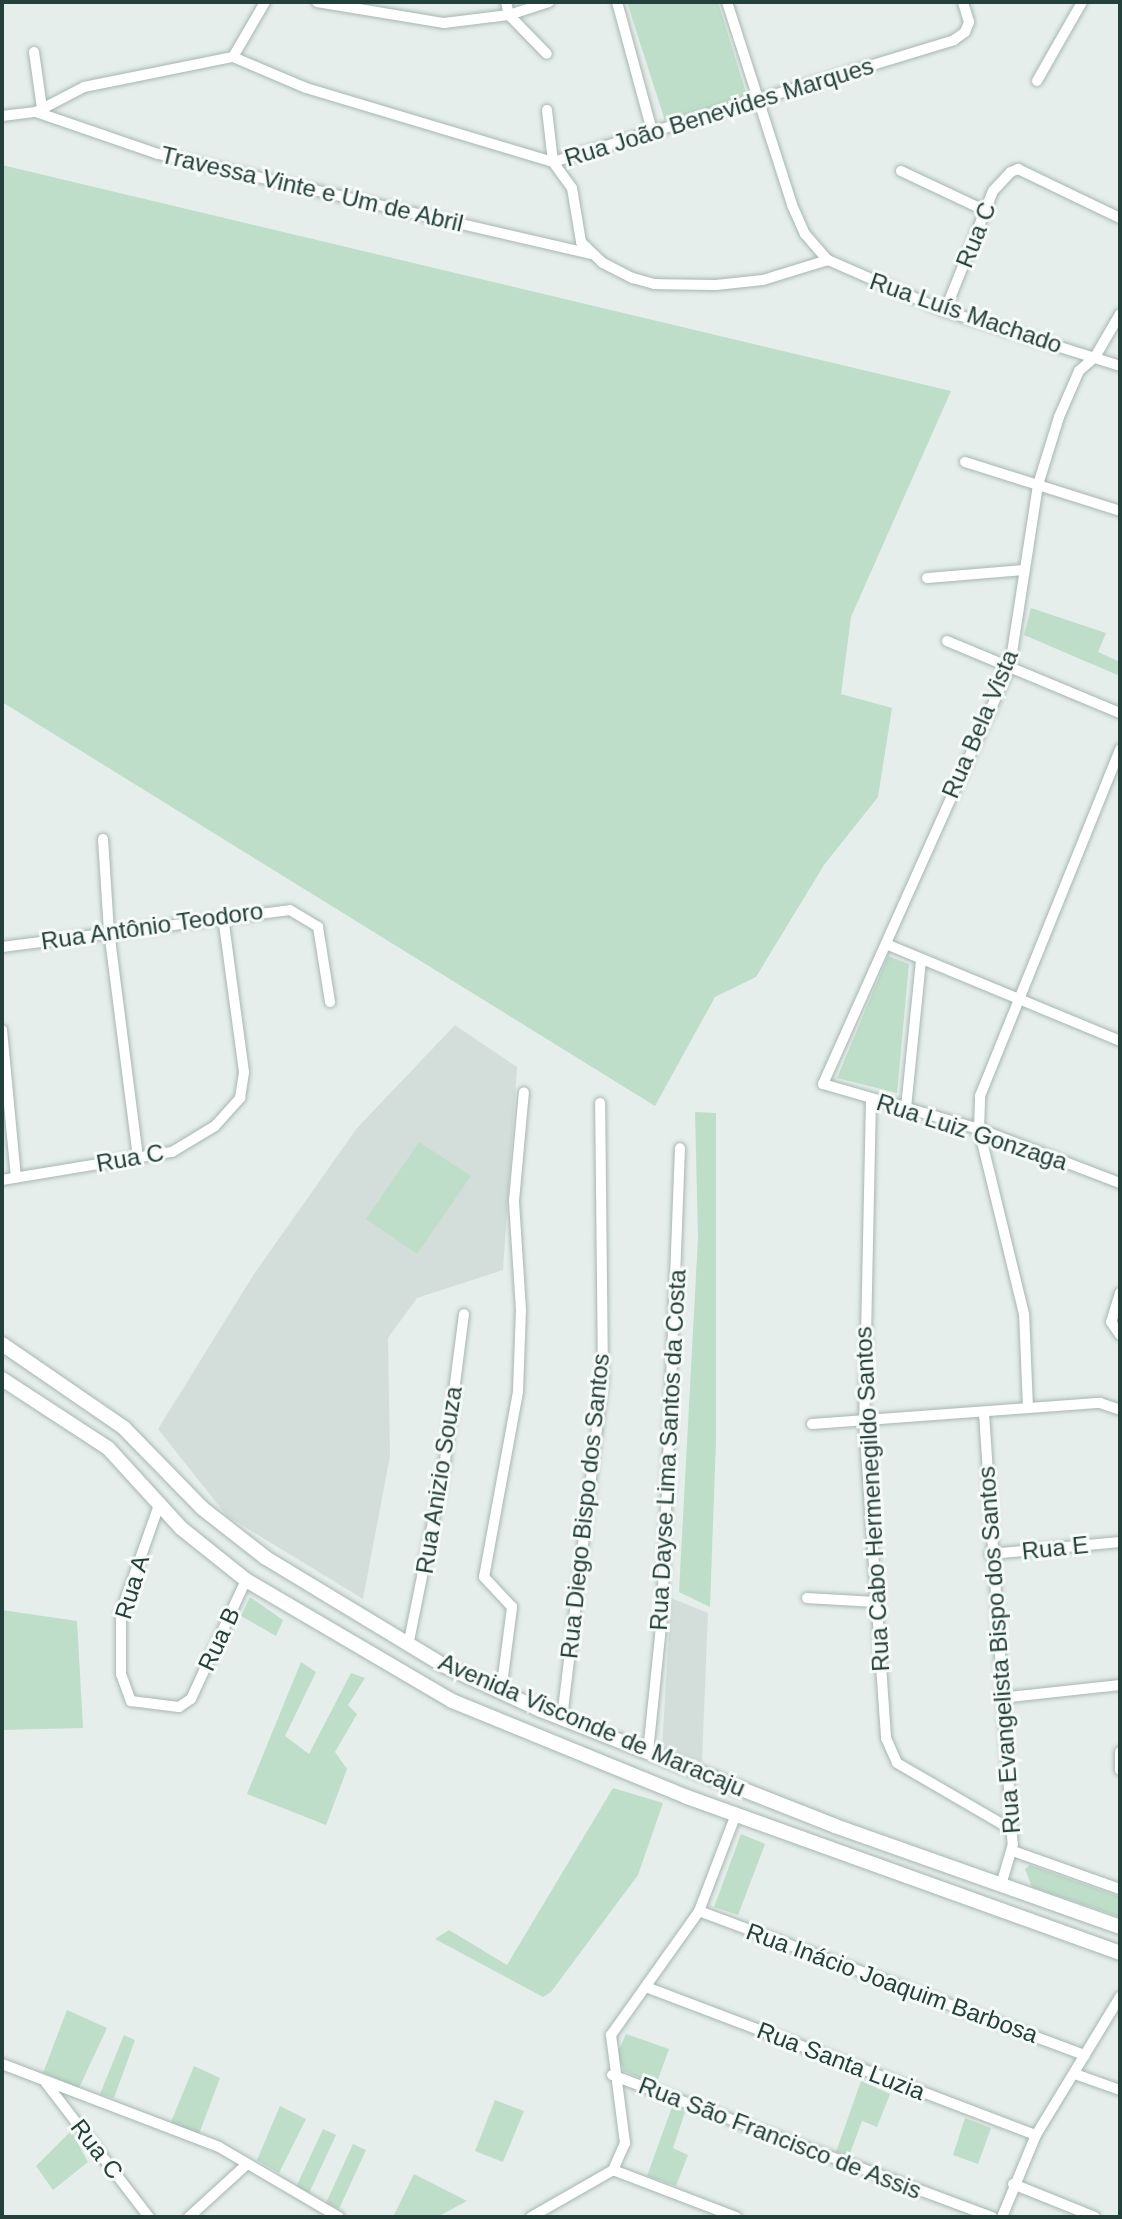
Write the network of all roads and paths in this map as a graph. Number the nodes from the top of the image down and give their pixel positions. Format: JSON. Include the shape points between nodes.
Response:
{"nodes":[{"id":1,"x":265,"y":2,"type":"edge"},
{"id":2,"x":317,"y":2,"type":"edge"},
{"id":3,"x":506,"y":2,"type":"edge"},
{"id":4,"x":549,"y":2,"type":"edge"},
{"id":5,"x":617,"y":2,"type":"edge"},
{"id":6,"x":727,"y":2,"type":"edge"},
{"id":7,"x":963,"y":2,"type":"edge"},
{"id":8,"x":1082,"y":2,"type":"edge"},
{"id":9,"x":509,"y":15,"type":"junction"},
{"id":10,"x":34,"y":52,"type":"dead end"},
{"id":11,"x":547,"y":54,"type":"dead end"},
{"id":12,"x":233,"y":57,"type":"junction"},
{"id":13,"x":1037,"y":81,"type":"dead end"},
{"id":14,"x":758,"y":101,"type":"junction"},
{"id":15,"x":39,"y":110,"type":"junction"},
{"id":16,"x":547,"y":110,"type":"dead end"},
{"id":17,"x":2,"y":116,"type":"edge"},
{"id":18,"x":652,"y":131,"type":"junction"},
{"id":19,"x":553,"y":162,"type":"junction"},
{"id":20,"x":901,"y":171,"type":"dead end"},
{"id":21,"x":986,"y":211,"type":"junction"},
{"id":22,"x":1120,"y":218,"type":"edge"},
{"id":23,"x":592,"y":254,"type":"junction"},
{"id":24,"x":828,"y":260,"type":"junction"},
{"id":25,"x":945,"y":311,"type":"junction"},
{"id":26,"x":1120,"y":314,"type":"edge"},
{"id":27,"x":1095,"y":357,"type":"junction"},
{"id":28,"x":1120,"y":366,"type":"edge"},
{"id":29,"x":965,"y":462,"type":"dead end"},
{"id":30,"x":1038,"y":485,"type":"junction"},
{"id":31,"x":1120,"y":511,"type":"edge"},
{"id":32,"x":1025,"y":570,"type":"junction"},
{"id":33,"x":927,"y":578,"type":"dead end"},
{"id":34,"x":947,"y":641,"type":"dead end"},
{"id":35,"x":1010,"y":666,"type":"junction"},
{"id":36,"x":1120,"y":713,"type":"edge"},
{"id":37,"x":1120,"y":749,"type":"edge"},
{"id":38,"x":103,"y":839,"type":"dead end"},
{"id":39,"x":223,"y":917,"type":"junction"},
{"id":40,"x":109,"y":931,"type":"junction"},
{"id":41,"x":886,"y":944,"type":"junction"},
{"id":42,"x":2,"y":947,"type":"edge"},
{"id":43,"x":921,"y":960,"type":"junction"},
{"id":44,"x":1020,"y":997,"type":"junction"},
{"id":45,"x":330,"y":1002,"type":"dead end"},
{"id":46,"x":2,"y":1030,"type":"edge"},
{"id":47,"x":1120,"y":1041,"type":"edge"},
{"id":48,"x":823,"y":1084,"type":"joint"},
{"id":49,"x":524,"y":1092,"type":"dead end"},
{"id":50,"x":871,"y":1098,"type":"junction"},
{"id":51,"x":600,"y":1103,"type":"dead end"},
{"id":52,"x":906,"y":1108,"type":"junction"},
{"id":53,"x":979,"y":1129,"type":"junction"},
{"id":54,"x":680,"y":1148,"type":"dead end"},
{"id":55,"x":138,"y":1157,"type":"junction"},
{"id":56,"x":16,"y":1177,"type":"junction"},
{"id":57,"x":2,"y":1180,"type":"edge"},
{"id":58,"x":1120,"y":1183,"type":"edge"},
{"id":59,"x":1120,"y":1293,"type":"edge"},
{"id":60,"x":464,"y":1314,"type":"dead end"},
{"id":61,"x":1120,"y":1335,"type":"edge"},
{"id":62,"x":2,"y":1344,"type":"edge"},
{"id":63,"x":2,"y":1379,"type":"edge"},
{"id":64,"x":1028,"y":1408,"type":"junction"},
{"id":65,"x":1120,"y":1410,"type":"edge"},
{"id":66,"x":984,"y":1413,"type":"junction"},
{"id":67,"x":864,"y":1422,"type":"junction"},
{"id":68,"x":812,"y":1424,"type":"dead end"},
{"id":69,"x":124,"y":1428,"type":"junction"},
{"id":70,"x":108,"y":1448,"type":"junction"},
{"id":71,"x":154,"y":1457,"type":"junction"},
{"id":72,"x":133,"y":1473,"type":"junction"},
{"id":73,"x":159,"y":1505,"type":"junction"},
{"id":74,"x":1120,"y":1542,"type":"edge"},
{"id":75,"x":990,"y":1554,"type":"junction"},
{"id":76,"x":246,"y":1580,"type":"junction"},
{"id":77,"x":807,"y":1598,"type":"dead end"},
{"id":78,"x":875,"y":1602,"type":"junction"},
{"id":79,"x":408,"y":1646,"type":"junction"},
{"id":80,"x":1120,"y":1685,"type":"edge"},
{"id":81,"x":501,"y":1692,"type":"junction"},
{"id":82,"x":1000,"y":1698,"type":"junction"},
{"id":83,"x":191,"y":1699,"type":"joint"},
{"id":84,"x":562,"y":1718,"type":"junction"},
{"id":85,"x":648,"y":1752,"type":"junction"},
{"id":86,"x":1120,"y":1752,"type":"edge"},
{"id":87,"x":1120,"y":1770,"type":"edge"},
{"id":88,"x":792,"y":1809,"type":"junction"},
{"id":89,"x":736,"y":1814,"type":"junction"},
{"id":90,"x":835,"y":1826,"type":"junction"},
{"id":91,"x":1012,"y":1830,"type":"junction"},
{"id":92,"x":782,"y":1831,"type":"junction"},
{"id":93,"x":825,"y":1848,"type":"junction"},
{"id":94,"x":1013,"y":1851,"type":"junction"},
{"id":95,"x":1001,"y":1885,"type":"junction"},
{"id":96,"x":1120,"y":1889,"type":"edge"},
{"id":97,"x":699,"y":1911,"type":"junction"},
{"id":98,"x":1120,"y":1927,"type":"edge"},
{"id":99,"x":1120,"y":1953,"type":"edge"},
{"id":100,"x":646,"y":1987,"type":"junction"},
{"id":101,"x":1120,"y":1997,"type":"edge"},
{"id":102,"x":1085,"y":2055,"type":"junction"},
{"id":103,"x":2,"y":2064,"type":"edge"},
{"id":104,"x":1075,"y":2074,"type":"junction"},
{"id":105,"x":612,"y":2075,"type":"junction"},
{"id":106,"x":45,"y":2082,"type":"junction"},
{"id":107,"x":1120,"y":2090,"type":"edge"},
{"id":108,"x":1036,"y":2135,"type":"junction"},
{"id":109,"x":247,"y":2164,"type":"junction"},
{"id":110,"x":613,"y":2170,"type":"junction"},
{"id":111,"x":1013,"y":2184,"type":"junction"},
{"id":112,"x":149,"y":2217,"type":"edge"},
{"id":113,"x":189,"y":2217,"type":"edge"},
{"id":114,"x":339,"y":2217,"type":"edge"},
{"id":115,"x":531,"y":2217,"type":"edge"},
{"id":116,"x":736,"y":2217,"type":"edge"},
{"id":117,"x":992,"y":2217,"type":"edge"},
{"id":118,"x":1002,"y":2217,"type":"edge"},
{"id":119,"x":1095,"y":2217,"type":"edge"}],
"edges":[{"from":1,"to":12,"type":"street"},
{"from":2,"to":9,"type":"street","via":[[428,22]]},
{"from":3,"to":9,"type":"street"},
{"from":4,"to":9,"type":"street"},
{"from":5,"to":18,"type":"street"},
{"from":6,"to":14,"type":"street"},
{"from":7,"to":14,"type":"street","name":"Rua João Benevides Marques","via":[[969,22],[954,40]]},
{"from":8,"to":13,"type":"street"},
{"from":9,"to":11,"type":"street"},
{"from":10,"to":15,"type":"street"},
{"from":12,"to":15,"type":"street","via":[[84,87]]},
{"from":12,"to":19,"type":"street","name":"Rua João Benevides Marques","via":[[306,88]]},
{"from":14,"to":18,"type":"street","name":"Rua João Benevides Marques"},
{"from":14,"to":24,"type":"street","via":[[799,222]]},
{"from":15,"to":17,"type":"street"},
{"from":15,"to":23,"type":"street","name":"Travessa Vinte e Um de Abril","via":[[158,154]]},
{"from":16,"to":19,"type":"street"},
{"from":18,"to":19,"type":"street","name":"Rua João Benevides Marques"},
{"from":19,"to":23,"type":"street","via":[[572,188],[581,242]]},
{"from":20,"to":21,"type":"street"},
{"from":21,"to":22,"type":"street","name":"Rua C","via":[[997,184],[1018,169]]},
{"from":21,"to":25,"type":"street","name":"Rua C"},
{"from":23,"to":24,"type":"street","via":[[633,278],[681,286],[763,280]]},
{"from":24,"to":25,"type":"street","name":"Rua Luís Machado"},
{"from":25,"to":27,"type":"street","name":"Rua Luís Machado"},
{"from":26,"to":27,"type":"street","name":"Rua Bela Vista"},
{"from":27,"to":28,"type":"street","name":"Rua Luís Machado"},
{"from":27,"to":30,"type":"street","name":"Rua Bela Vista","via":[[1070,388]]},
{"from":29,"to":30,"type":"street"},
{"from":30,"to":31,"type":"street"},
{"from":30,"to":32,"type":"street","name":"Rua Bela Vista"},
{"from":32,"to":33,"type":"street"},
{"from":32,"to":35,"type":"street","name":"Rua Bela Vista"},
{"from":34,"to":35,"type":"street"},
{"from":35,"to":36,"type":"street"},
{"from":35,"to":41,"type":"street","name":"Rua Bela Vista"},
{"from":37,"to":44,"type":"street"},
{"from":38,"to":40,"type":"street"},
{"from":39,"to":40,"type":"street","name":"Rua Antônio Teodoro"},
{"from":39,"to":45,"type":"street","name":"Rua Antônio Teodoro","via":[[281,909],[312,922],[318,927]]},
{"from":39,"to":55,"type":"street","name":"Rua C","via":[[244,1072],[240,1098],[215,1126],[172,1152]]},
{"from":40,"to":42,"type":"street","name":"Rua Antônio Teodoro"},
{"from":40,"to":55,"type":"street"},
{"from":41,"to":43,"type":"street"},
{"from":41,"to":48,"type":"street","name":"Rua Bela Vista"},
{"from":43,"to":44,"type":"street"},
{"from":43,"to":52,"type":"street"},
{"from":44,"to":47,"type":"street"},
{"from":44,"to":53,"type":"street","via":[[984,1077]]},
{"from":46,"to":56,"type":"street"},
{"from":48,"to":50,"type":"street","name":"Rua Luiz Gonzaga"},
{"from":49,"to":81,"type":"street","via":[[514,1175],[521,1310],[518,1391],[484,1577],[512,1607]]},
{"from":50,"to":52,"type":"street","name":"Rua Luiz Gonzaga"},
{"from":50,"to":67,"type":"street","name":"Rua Cabo Hermenegildo Santos"},
{"from":51,"to":84,"type":"street","name":"Rua Diego Bispo dos Santos","via":[[603,1377]]},
{"from":52,"to":53,"type":"street","name":"Rua Luiz Gonzaga"},
{"from":53,"to":58,"type":"street","name":"Rua Luiz Gonzaga"},
{"from":53,"to":64,"type":"street","via":[[1020,1290]]},
{"from":54,"to":85,"type":"street","name":"Rua Dayse Lima Santos da Costa","via":[[662,1616]]},
{"from":55,"to":56,"type":"street","name":"Rua C"},
{"from":56,"to":57,"type":"street","name":"Rua C"},
{"from":59,"to":61,"type":"street","via":[[1111,1322]]},
{"from":60,"to":79,"type":"street","name":"Rua Anizio Souza","via":[[444,1468]]},
{"from":62,"to":69,"type":"main road","name":"Avenida Visconde de Maracaju"},
{"from":63,"to":70,"type":"main road","name":"Avenida Visconde de Maracaju"},
{"from":64,"to":65,"type":"street","via":[[1100,1403]]},
{"from":64,"to":66,"type":"street"},
{"from":66,"to":67,"type":"street"},
{"from":66,"to":75,"type":"street","name":"Rua Evangelista Bispo dos Santos"},
{"from":67,"to":68,"type":"street"},
{"from":67,"to":78,"type":"street","name":"Rua Cabo Hermenegildo Santos"},
{"from":69,"to":70,"type":"main road","via":[[122,1439]]},
{"from":69,"to":71,"type":"main road","name":"Avenida Visconde de Maracaju"},
{"from":70,"to":72,"type":"main road","name":"Avenida Visconde de Maracaju"},
{"from":71,"to":72,"type":"main road","via":[[138,1460]]},
{"from":71,"to":79,"type":"main road","name":"Avenida Visconde de Maracaju","via":[[215,1520]]},
{"from":72,"to":73,"type":"main road","name":"Avenida Visconde de Maracaju"},
{"from":73,"to":76,"type":"main road","name":"Avenida Visconde de Maracaju"},
{"from":73,"to":83,"type":"street","name":"Rua A","via":[[121,1613],[121,1674],[127,1696],[135,1703],[179,1707]]},
{"from":74,"to":75,"type":"street","name":"Rua E"},
{"from":75,"to":82,"type":"street","name":"Rua Evangelista Bispo dos Santos"},
{"from":76,"to":83,"type":"street","name":"Rua B"},
{"from":76,"to":89,"type":"main road","name":"Avenida Visconde de Maracaju","via":[[452,1701]]},
{"from":77,"to":78,"type":"street"},
{"from":78,"to":91,"type":"street","name":"Rua Cabo Hermenegildo Santos","via":[[892,1756],[944,1794]]},
{"from":79,"to":81,"type":"main road","name":"Avenida Visconde de Maracaju"},
{"from":80,"to":82,"type":"street"},
{"from":81,"to":84,"type":"main road","name":"Avenida Visconde de Maracaju"},
{"from":82,"to":91,"type":"street","name":"Rua Evangelista Bispo dos Santos"},
{"from":84,"to":85,"type":"main road","name":"Avenida Visconde de Maracaju"},
{"from":85,"to":88,"type":"main road","name":"Avenida Visconde de Maracaju"},
{"from":86,"to":87,"type":"street"},
{"from":88,"to":90,"type":"main road","name":"Avenida Visconde de Maracaju"},
{"from":88,"to":92,"type":"main road","via":[[793,1823]]},
{"from":89,"to":92,"type":"main road","name":"Avenida Visconde de Maracaju"},
{"from":89,"to":97,"type":"street"},
{"from":90,"to":93,"type":"main road","via":[[823,1835]]},
{"from":90,"to":95,"type":"main road","name":"Avenida Visconde de Maracaju"},
{"from":91,"to":94,"type":"street","name":"Rua Evangelista Bispo dos Santos"},
{"from":92,"to":93,"type":"main road","name":"Avenida Visconde de Maracaju"},
{"from":93,"to":99,"type":"main road","name":"Avenida Visconde de Maracaju"},
{"from":94,"to":95,"type":"street","name":"Rua Evangelista Bispo dos Santos"},
{"from":94,"to":96,"type":"street"},
{"from":95,"to":98,"type":"main road","name":"Avenida Visconde de Maracaju"},
{"from":97,"to":100,"type":"street"},
{"from":97,"to":102,"type":"street","name":"Rua Inácio Joaquim Barbosa"},
{"from":100,"to":105,"type":"street","via":[[611,2035]]},
{"from":100,"to":108,"type":"street","name":"Rua Santa Luzia"},
{"from":101,"to":102,"type":"street"},
{"from":102,"to":104,"type":"street"},
{"from":103,"to":106,"type":"street"},
{"from":104,"to":107,"type":"street"},
{"from":104,"to":108,"type":"street"},
{"from":105,"to":110,"type":"street","via":[[625,2143]]},
{"from":105,"to":117,"type":"street","name":"Rua São Francisco de Assis"},
{"from":106,"to":109,"type":"street","via":[[172,2128]]},
{"from":106,"to":112,"type":"street","name":"Rua C"},
{"from":108,"to":111,"type":"street"},
{"from":109,"to":113,"type":"street"},
{"from":109,"to":114,"type":"street"},
{"from":110,"to":115,"type":"street"},
{"from":110,"to":116,"type":"street"},
{"from":111,"to":118,"type":"street"},
{"from":111,"to":119,"type":"street"}]}
